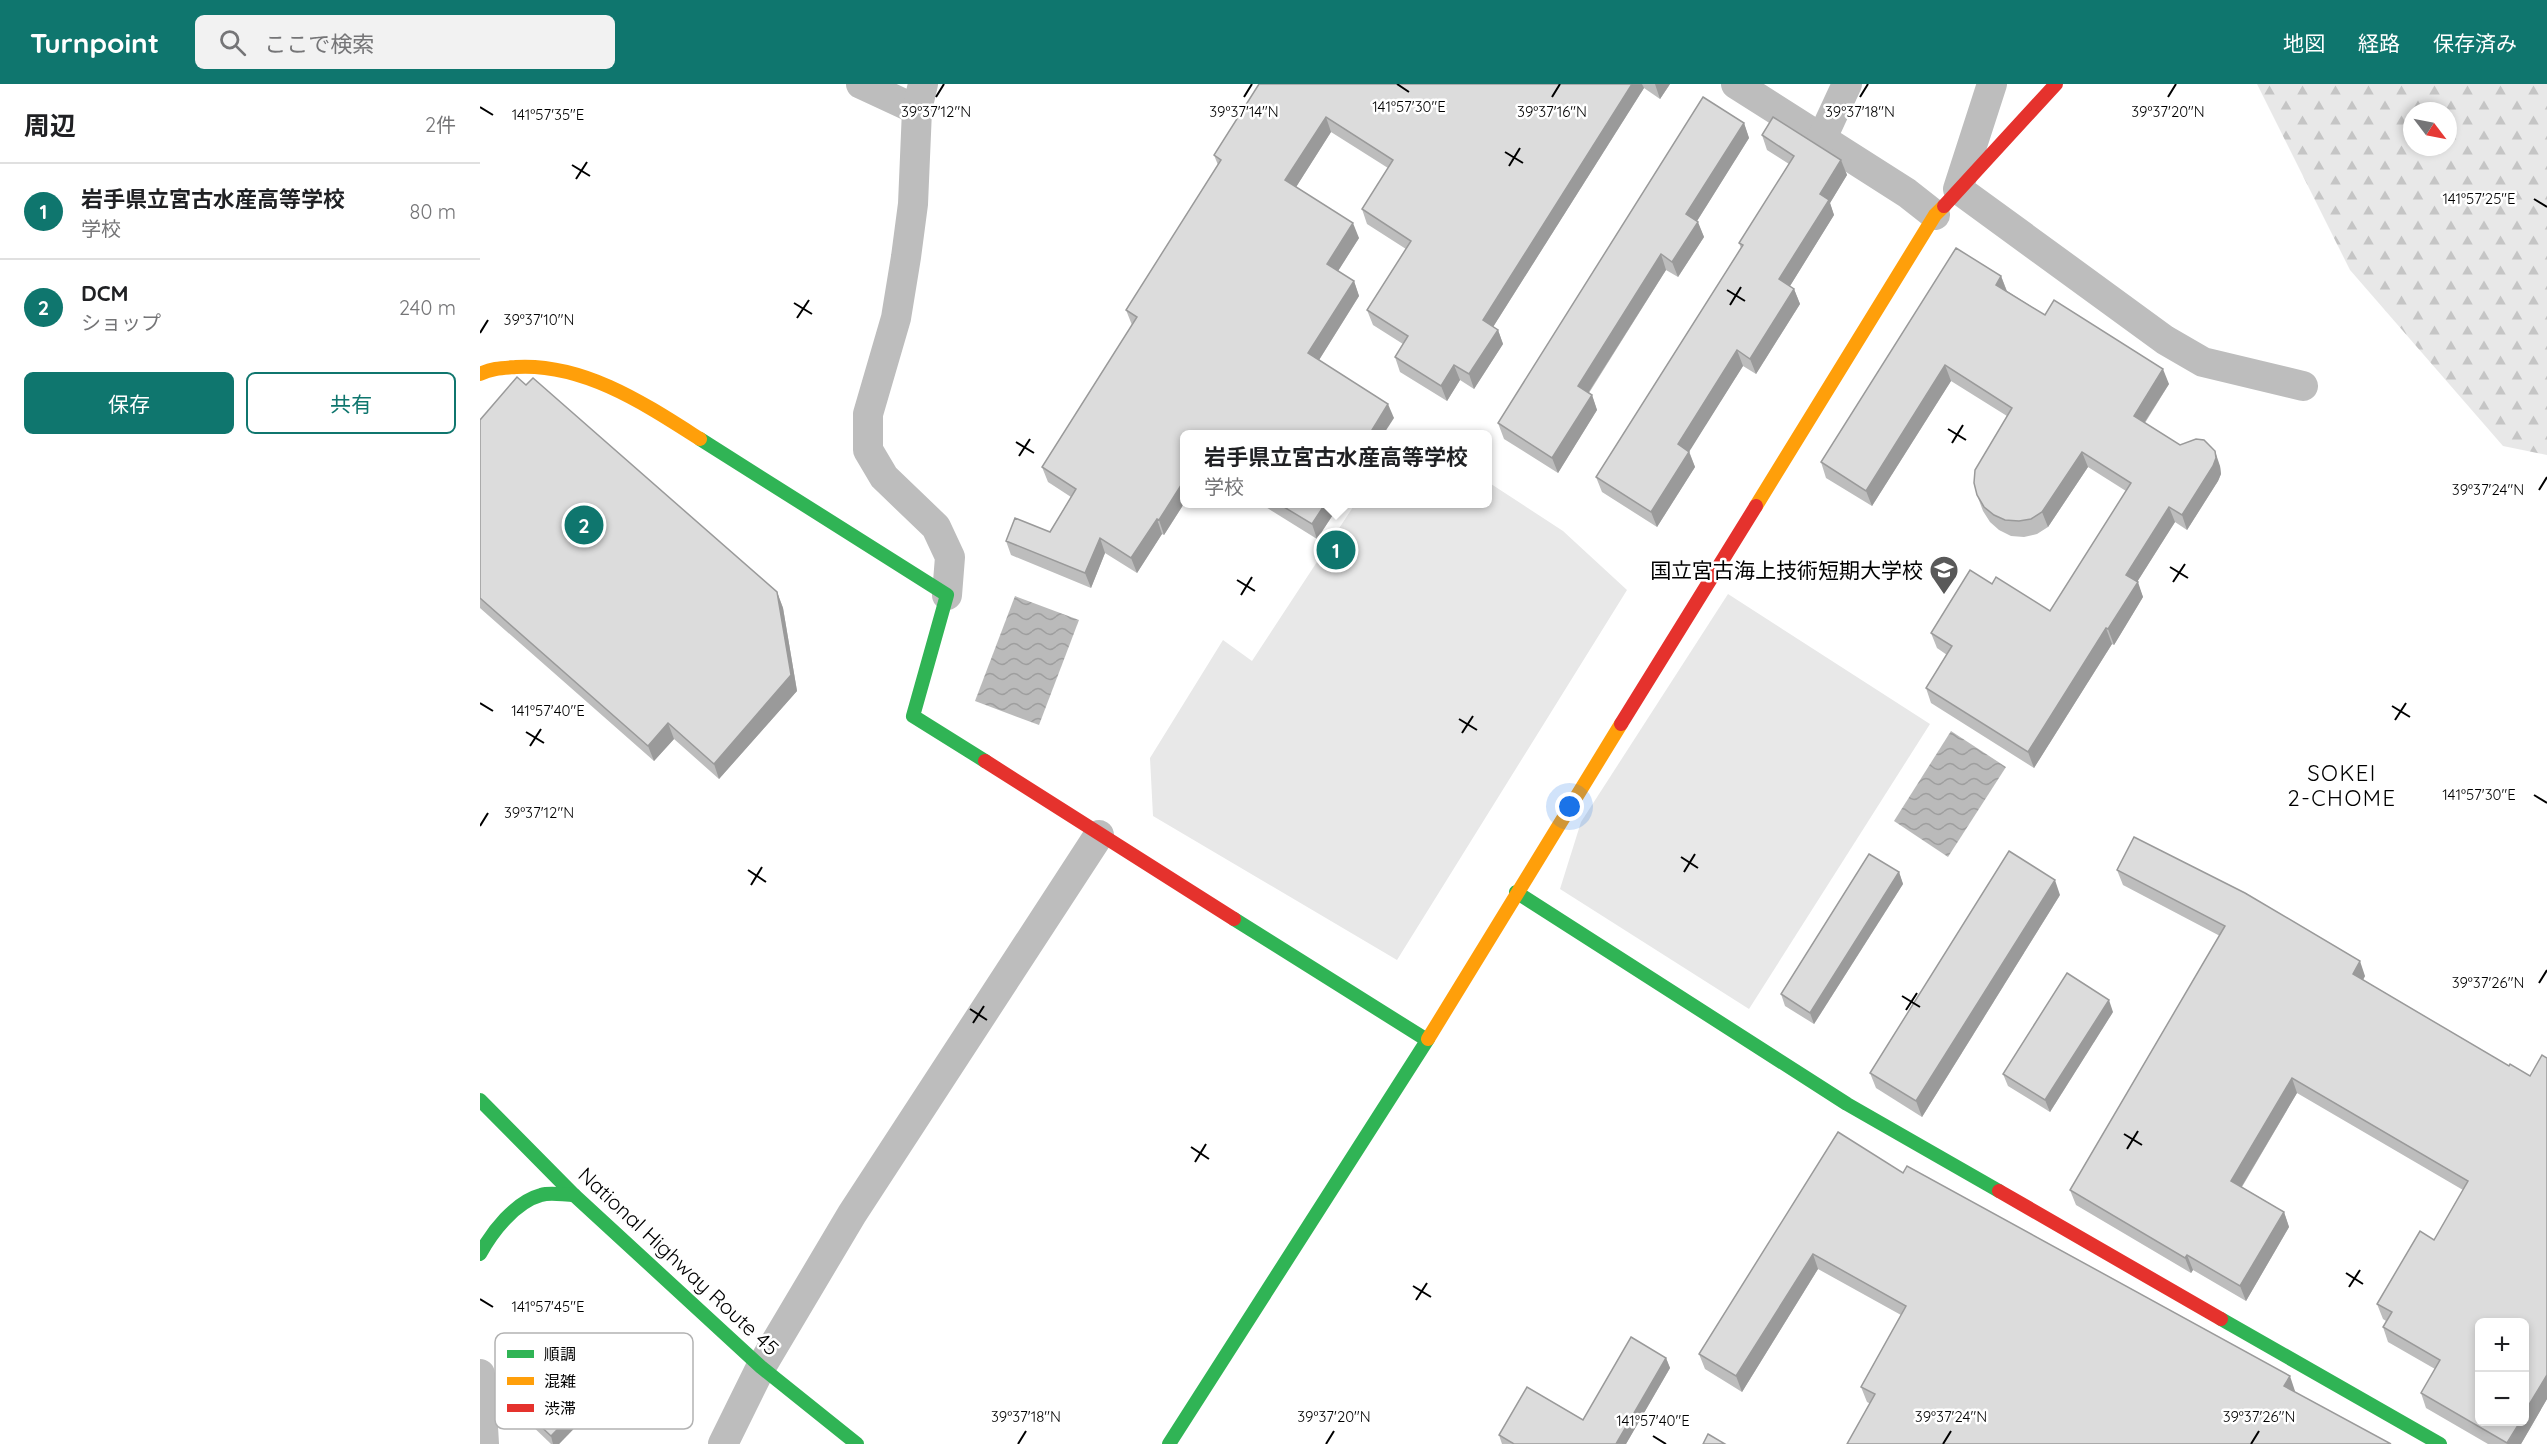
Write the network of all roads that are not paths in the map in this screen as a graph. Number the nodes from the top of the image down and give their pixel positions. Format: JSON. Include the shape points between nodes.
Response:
{"nodes":[{"id":1,"x":861,"y":84,"type":"edge"},
{"id":2,"x":1736,"y":84,"type":"edge"},
{"id":3,"x":1847,"y":84,"type":"edge"},
{"id":4,"x":1992,"y":84,"type":"edge"},
{"id":5,"x":2056,"y":84,"type":"edge"},
{"id":6,"x":920,"y":97,"type":"edge"},
{"id":7,"x":1822,"y":138,"type":"junction"},
{"id":8,"x":1958,"y":189,"type":"junction"},
{"id":9,"x":1935,"y":215,"type":"junction"},
{"id":10,"x":480,"y":374,"type":"edge"},
{"id":11,"x":2303,"y":386,"type":"dead end"},
{"id":12,"x":947,"y":595,"type":"junction"},
{"id":13,"x":1099,"y":835,"type":"junction"},
{"id":14,"x":1516,"y":892,"type":"junction"},
{"id":15,"x":1426,"y":1040,"type":"junction"},
{"id":16,"x":480,"y":1100,"type":"edge"},
{"id":17,"x":574,"y":1195,"type":"junction"},
{"id":18,"x":480,"y":1254,"type":"edge"},
{"id":19,"x":761,"y":1367,"type":"junction"},
{"id":20,"x":480,"y":1374,"type":"edge"},
{"id":21,"x":484,"y":1444,"type":"edge"},
{"id":22,"x":723,"y":1444,"type":"edge"},
{"id":23,"x":857,"y":1444,"type":"edge"},
{"id":24,"x":1169,"y":1444,"type":"edge"},
{"id":25,"x":2440,"y":1444,"type":"edge"}],
"edges":[{"from":1,"to":6,"type":"street"},
{"from":2,"to":7,"type":"street"},
{"from":3,"to":7,"type":"street"},
{"from":4,"to":8,"type":"street"},
{"from":5,"to":8,"type":"main road"},
{"from":6,"to":12,"type":"street","via":[[906,257],[896,318],[868,414],[868,450],[884,477],[936,527],[951,557]]},
{"from":7,"to":9,"type":"street"},
{"from":8,"to":9,"type":"main road"},
{"from":8,"to":11,"type":"street","via":[[2165,340],[2203,362]]},
{"from":9,"to":14,"type":"main road"},
{"from":10,"to":12,"type":"main road","via":[[490,369],[540,366],[596,380],[667,418]]},
{"from":12,"to":13,"type":"main road","via":[[914,716]]},
{"from":13,"to":15,"type":"main road"},
{"from":13,"to":19,"type":"street","via":[[852,1214]]},
{"from":14,"to":15,"type":"main road"},
{"from":14,"to":25,"type":"main road","via":[[1847,1104]]},
{"from":15,"to":24,"type":"main road"},
{"from":16,"to":17,"type":"main road","name":"National Highway Route 45"},
{"from":17,"to":18,"type":"main road","via":[[539,1195],[510,1216]]},
{"from":17,"to":19,"type":"main road","name":"National Highway Route 45"},
{"from":19,"to":22,"type":"street"},
{"from":19,"to":23,"type":"main road","name":"National Highway Route 45"},
{"from":20,"to":21,"type":"street"}]}
